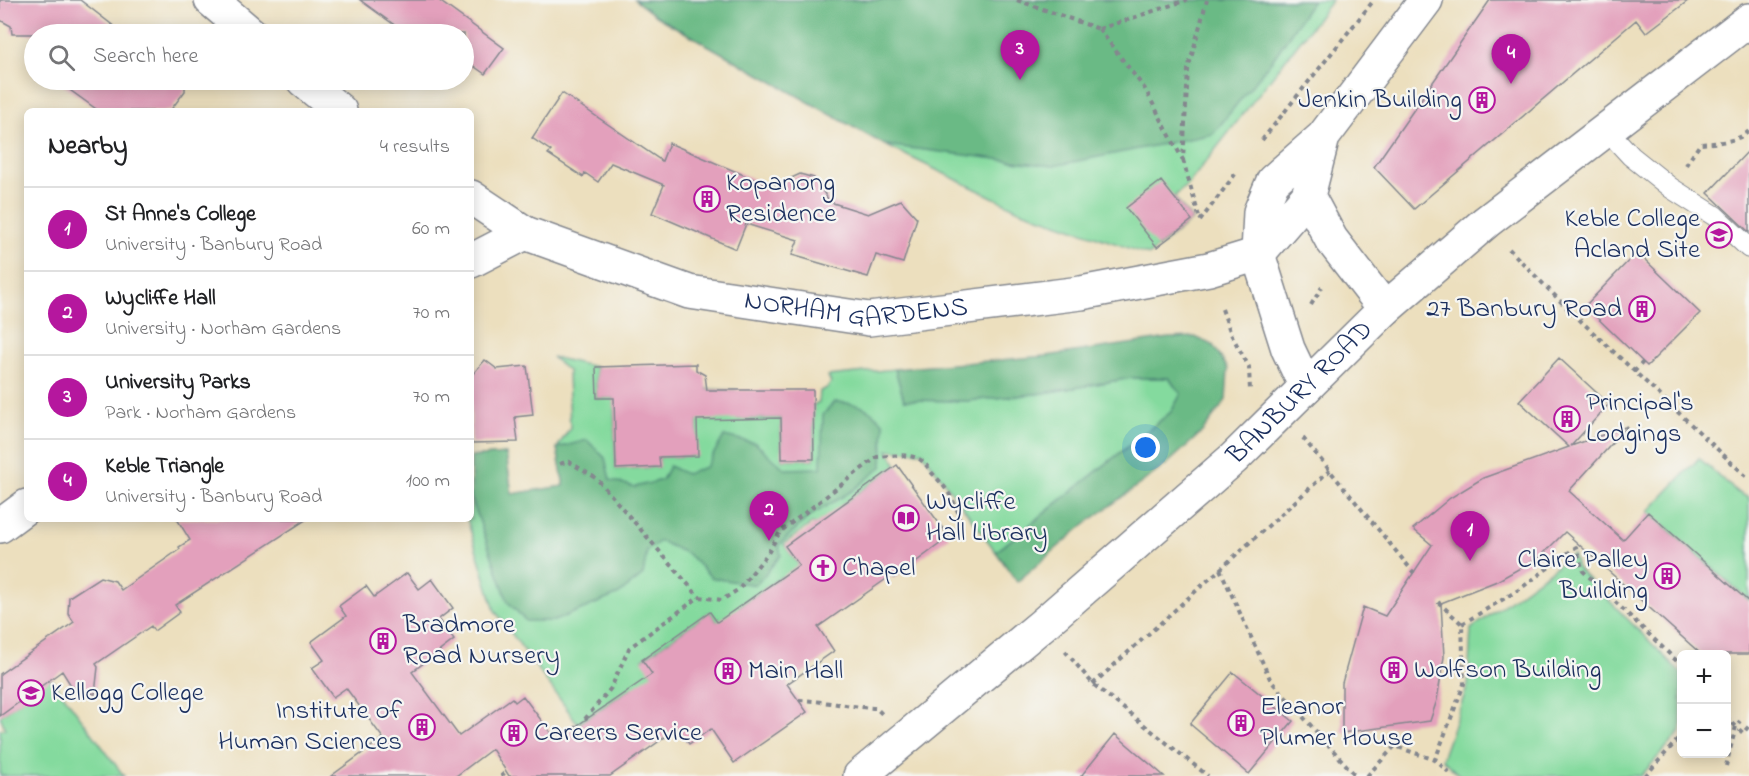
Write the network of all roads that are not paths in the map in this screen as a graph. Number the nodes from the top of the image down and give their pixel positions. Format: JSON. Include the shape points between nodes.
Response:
{"nodes":[{"id":1,"x":211,"y":0,"type":"edge"},
{"id":2,"x":1426,"y":0,"type":"edge"},
{"id":3,"x":1749,"y":20,"type":"edge"},
{"id":4,"x":239,"y":24,"type":"edge"},
{"id":5,"x":315,"y":90,"type":"edge"},
{"id":6,"x":336,"y":108,"type":"edge"},
{"id":7,"x":1606,"y":129,"type":"junction"},
{"id":8,"x":1323,"y":138,"type":"junction"},
{"id":9,"x":1308,"y":196,"type":"junction"},
{"id":10,"x":474,"y":199,"type":"edge"},
{"id":11,"x":525,"y":233,"type":"junction"},
{"id":12,"x":1749,"y":248,"type":"edge"},
{"id":13,"x":1258,"y":254,"type":"junction"},
{"id":14,"x":474,"y":259,"type":"edge"},
{"id":15,"x":1385,"y":309,"type":"junction"},
{"id":16,"x":1306,"y":387,"type":"junction"},
{"id":17,"x":24,"y":508,"type":"edge"},
{"id":18,"x":0,"y":526,"type":"edge"},
{"id":19,"x":860,"y":776,"type":"edge"}],
"edges":[{"from":1,"to":4,"type":"street"},
{"from":2,"to":8,"type":"street"},
{"from":3,"to":7,"type":"street","name":"BANBURY ROAD"},
{"from":5,"to":6,"type":"street"},
{"from":7,"to":12,"type":"lane","via":[[1630,156],[1671,189],[1715,216]]},
{"from":7,"to":15,"type":"street","name":"BANBURY ROAD","via":[[1486,222]]},
{"from":8,"to":9,"type":"street"},
{"from":8,"to":13,"type":"street","via":[[1273,181],[1260,212]]},
{"from":9,"to":13,"type":"street"},
{"from":9,"to":15,"type":"street","via":[[1331,239]]},
{"from":10,"to":11,"type":"street","name":"NORHAM GARDENS"},
{"from":11,"to":13,"type":"street","name":"NORHAM GARDENS","via":[[689,292],[869,319],[1081,293],[1209,269]]},
{"from":11,"to":14,"type":"street"},
{"from":13,"to":16,"type":"street","via":[[1288,349]]},
{"from":15,"to":16,"type":"street","name":"BANBURY ROAD"},
{"from":16,"to":19,"type":"street","name":"BANBURY ROAD","via":[[1234,458]]},
{"from":17,"to":18,"type":"street"}]}
